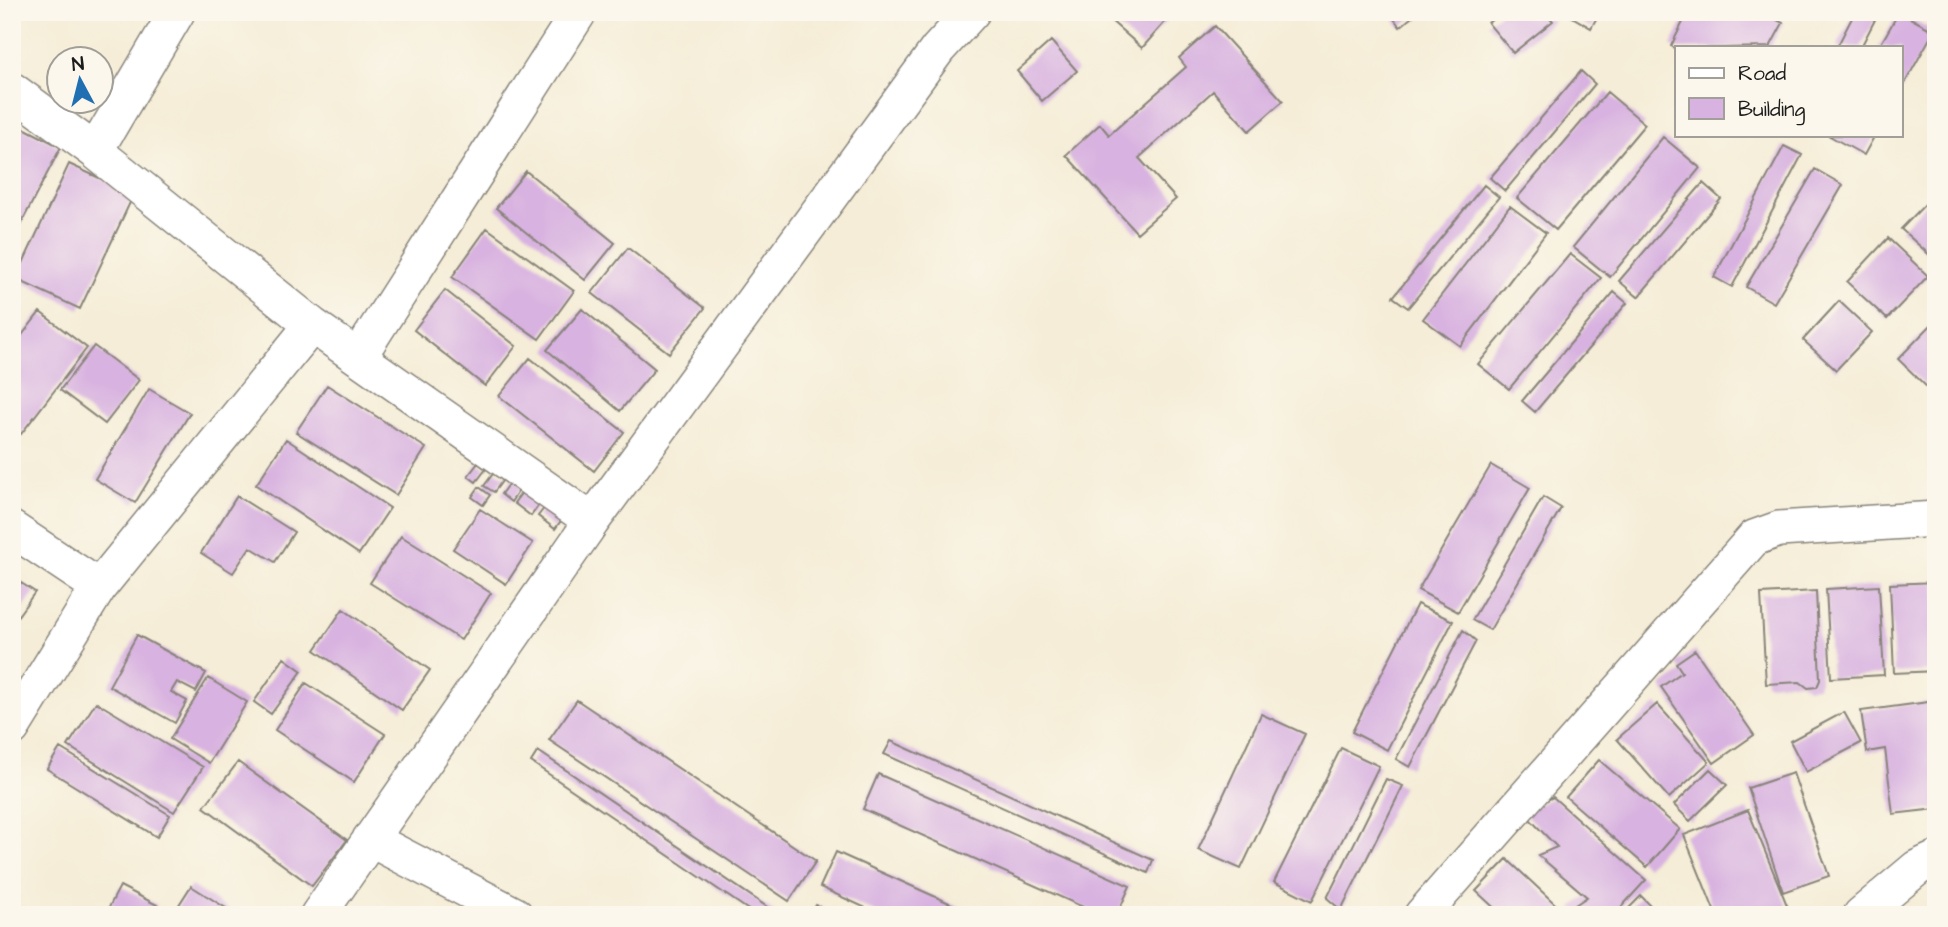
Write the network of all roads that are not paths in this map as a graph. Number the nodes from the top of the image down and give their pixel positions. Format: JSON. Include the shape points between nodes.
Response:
{"nodes":[{"id":1,"x":177,"y":12,"type":"edge"},
{"id":2,"x":579,"y":12,"type":"edge"},
{"id":3,"x":972,"y":12,"type":"edge"},
{"id":4,"x":12,"y":90,"type":"edge"},
{"id":5,"x":95,"y":151,"type":"junction"},
{"id":6,"x":312,"y":325,"type":"junction"},
{"id":7,"x":359,"y":356,"type":"junction"},
{"id":8,"x":1936,"y":519,"type":"edge"},
{"id":9,"x":592,"y":521,"type":"junction"},
{"id":10,"x":12,"y":528,"type":"edge"},
{"id":11,"x":99,"y":587,"type":"junction"},
{"id":12,"x":12,"y":728,"type":"edge"},
{"id":13,"x":370,"y":839,"type":"junction"},
{"id":14,"x":1936,"y":859,"type":"edge"},
{"id":15,"x":318,"y":915,"type":"edge"},
{"id":16,"x":516,"y":915,"type":"edge"},
{"id":17,"x":1422,"y":915,"type":"edge"},
{"id":18,"x":1861,"y":915,"type":"edge"}],
"edges":[{"from":1,"to":5,"type":"street"},
{"from":2,"to":7,"type":"street"},
{"from":3,"to":9,"type":"street","via":[[938,50]]},
{"from":4,"to":5,"type":"street"},
{"from":5,"to":6,"type":"street"},
{"from":6,"to":7,"type":"street"},
{"from":6,"to":11,"type":"street"},
{"from":7,"to":9,"type":"street"},
{"from":8,"to":17,"type":"street","via":[[1790,528],[1754,538]]},
{"from":9,"to":13,"type":"street"},
{"from":10,"to":11,"type":"street"},
{"from":11,"to":12,"type":"street"},
{"from":13,"to":15,"type":"street"},
{"from":13,"to":16,"type":"street"},
{"from":14,"to":18,"type":"street","via":[[1917,868]]}]}
